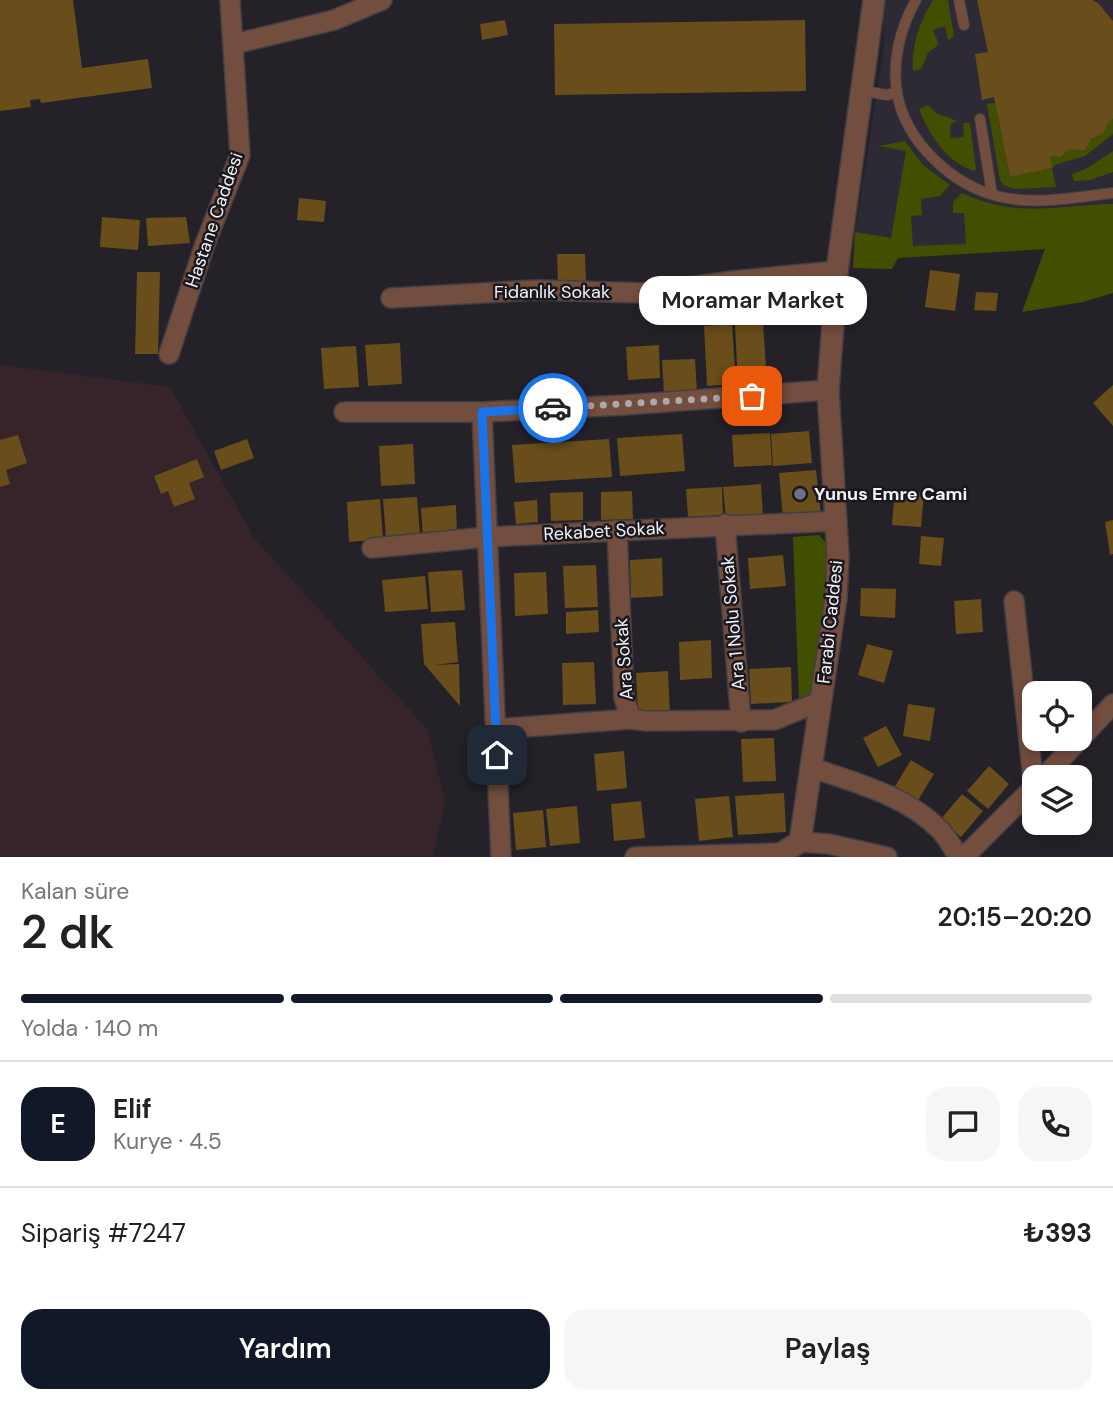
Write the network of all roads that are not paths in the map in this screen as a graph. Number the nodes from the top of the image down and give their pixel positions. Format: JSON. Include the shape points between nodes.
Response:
{"nodes":[{"id":1,"x":230,"y":0,"type":"edge"},
{"id":2,"x":382,"y":0,"type":"edge"},
{"id":3,"x":874,"y":0,"type":"edge"},
{"id":4,"x":916,"y":0,"type":"edge"},
{"id":5,"x":959,"y":0,"type":"edge"},
{"id":6,"x":964,"y":25,"type":"dead end"},
{"id":7,"x":234,"y":44,"type":"junction"},
{"id":8,"x":862,"y":90,"type":"junction"},
{"id":9,"x":897,"y":93,"type":"junction"},
{"id":10,"x":980,"y":119,"type":"dead end"},
{"id":11,"x":1112,"y":193,"type":"edge"},
{"id":12,"x":992,"y":194,"type":"junction"},
{"id":13,"x":837,"y":271,"type":"junction"},
{"id":14,"x":391,"y":298,"type":"dead end"},
{"id":15,"x":169,"y":354,"type":"dead end"},
{"id":16,"x":828,"y":390,"type":"junction"},
{"id":17,"x":344,"y":412,"type":"dead end"},
{"id":18,"x":482,"y":412,"type":"junction"},
{"id":19,"x":836,"y":521,"type":"junction"},
{"id":20,"x":725,"y":524,"type":"junction"},
{"id":21,"x":617,"y":530,"type":"junction"},
{"id":22,"x":488,"y":537,"type":"junction"},
{"id":23,"x":372,"y":548,"type":"dead end"},
{"id":24,"x":1014,"y":601,"type":"dead end"},
{"id":25,"x":821,"y":701,"type":"junction"},
{"id":26,"x":1113,"y":704,"type":"edge"},
{"id":27,"x":631,"y":719,"type":"junction"},
{"id":28,"x":741,"y":722,"type":"junction"},
{"id":29,"x":496,"y":729,"type":"junction"},
{"id":30,"x":1032,"y":765,"type":"edge"},
{"id":31,"x":1055,"y":765,"type":"edge"},
{"id":32,"x":810,"y":767,"type":"junction"},
{"id":33,"x":1022,"y":799,"type":"edge"},
{"id":34,"x":788,"y":851,"type":"edge"},
{"id":35,"x":501,"y":857,"type":"edge"},
{"id":36,"x":635,"y":857,"type":"edge"},
{"id":37,"x":643,"y":857,"type":"edge"},
{"id":38,"x":887,"y":857,"type":"edge"},
{"id":39,"x":961,"y":857,"type":"edge"}],
"edges":[{"from":1,"to":7,"type":"street","name":"Hastane Caddesi"},
{"from":2,"to":7,"type":"street","via":[[334,20]]},
{"from":3,"to":8,"type":"street","name":"Farabi Caddesi"},
{"from":4,"to":9,"type":"lane","via":[[900,38]]},
{"from":5,"to":6,"type":"lane"},
{"from":7,"to":15,"type":"street","name":"Hastane Caddesi","via":[[240,155]]},
{"from":8,"to":9,"type":"lane"},
{"from":8,"to":13,"type":"street","name":"Farabi Caddesi"},
{"from":9,"to":12,"type":"lane","via":[[905,117],[934,159],[959,181]]},
{"from":10,"to":12,"type":"lane"},
{"from":11,"to":12,"type":"lane","via":[[1036,200]]},
{"from":13,"to":14,"type":"street","name":"Fidanlık Sokak","via":[[646,293],[536,290]]},
{"from":13,"to":16,"type":"street","name":"Farabi Caddesi"},
{"from":16,"to":18,"type":"street"},
{"from":16,"to":19,"type":"street","name":"Farabi Caddesi"},
{"from":17,"to":18,"type":"street"},
{"from":18,"to":22,"type":"street"},
{"from":19,"to":20,"type":"street","name":"Rekabet Sokak"},
{"from":19,"to":25,"type":"street","name":"Farabi Caddesi","via":[[836,598]]},
{"from":20,"to":21,"type":"street","name":"Rekabet Sokak"},
{"from":20,"to":28,"type":"street","name":"Ara 1 Nolu Sokak"},
{"from":21,"to":22,"type":"street","name":"Rekabet Sokak"},
{"from":21,"to":27,"type":"street","name":"Ara Sokak","via":[[624,698]]},
{"from":22,"to":23,"type":"street","name":"Rekabet Sokak"},
{"from":22,"to":29,"type":"street"},
{"from":24,"to":30,"type":"street"},
{"from":25,"to":28,"type":"street","name":"Ara Sokak","via":[[775,720]]},
{"from":25,"to":32,"type":"street","name":"Farabi Caddesi"},
{"from":26,"to":31,"type":"street"},
{"from":27,"to":28,"type":"street","name":"Ara Sokak"},
{"from":27,"to":29,"type":"street"},
{"from":29,"to":35,"type":"street"},
{"from":32,"to":34,"type":"street","name":"Farabi Caddesi"},
{"from":32,"to":39,"type":"street","via":[[882,792],[917,811],[942,831]]},
{"from":33,"to":39,"type":"street"},
{"from":34,"to":37,"type":"street"},
{"from":34,"to":38,"type":"street","via":[[829,844]]},
{"from":36,"to":37,"type":"street"}]}
